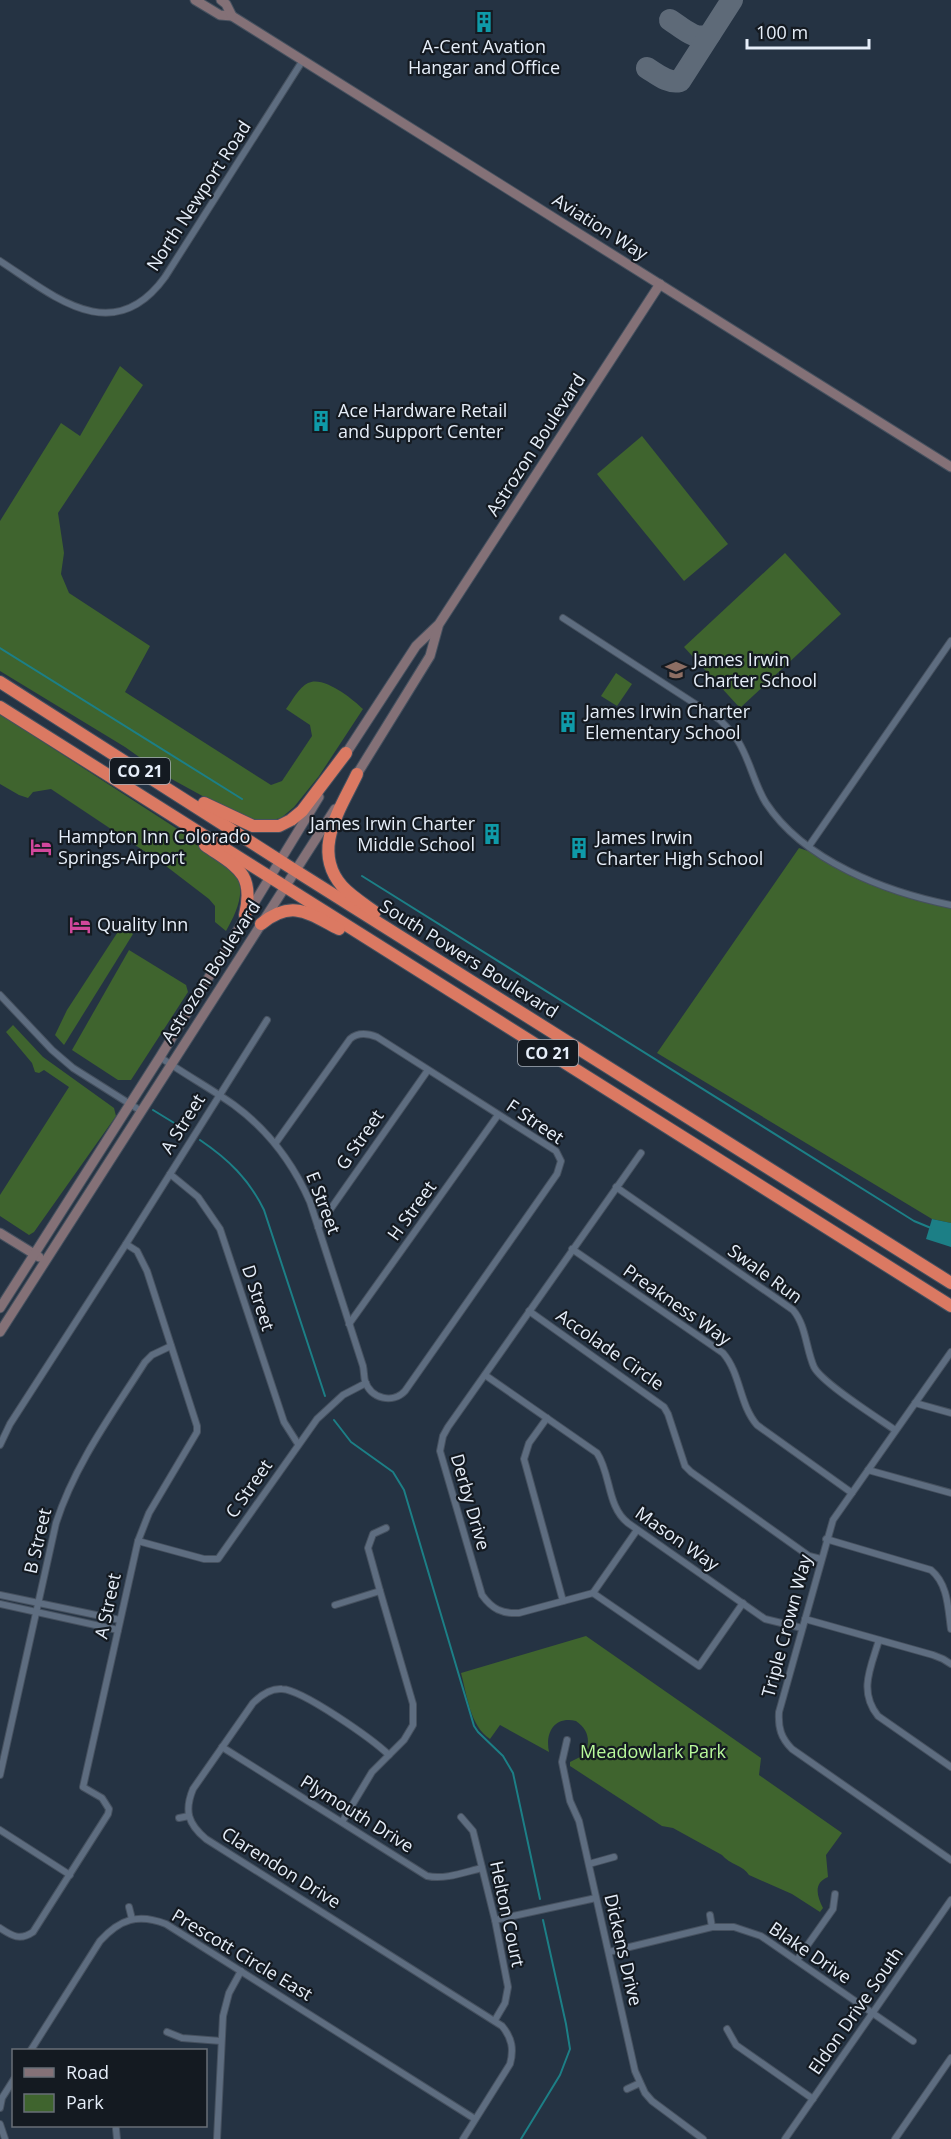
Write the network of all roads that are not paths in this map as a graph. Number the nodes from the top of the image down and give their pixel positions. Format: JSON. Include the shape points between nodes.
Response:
{"nodes":[{"id":1,"x":195,"y":0,"type":"edge"},
{"id":2,"x":221,"y":0,"type":"edge"},
{"id":3,"x":232,"y":16,"type":"junction"},
{"id":4,"x":303,"y":60,"type":"junction"},
{"id":5,"x":0,"y":261,"type":"edge"},
{"id":6,"x":660,"y":284,"type":"junction"},
{"id":7,"x":951,"y":467,"type":"edge"},
{"id":8,"x":564,"y":618,"type":"dead end"},
{"id":9,"x":439,"y":624,"type":"junction"},
{"id":10,"x":951,"y":641,"type":"edge"},
{"id":11,"x":0,"y":682,"type":"edge"},
{"id":12,"x":0,"y":707,"type":"edge"},
{"id":13,"x":38,"y":731,"type":"junction"},
{"id":14,"x":346,"y":753,"type":"junction"},
{"id":15,"x":115,"y":755,"type":"junction"},
{"id":16,"x":357,"y":774,"type":"junction"},
{"id":17,"x":809,"y":846,"type":"junction"},
{"id":18,"x":279,"y":860,"type":"junction"},
{"id":19,"x":296,"y":871,"type":"junction"},
{"id":20,"x":269,"y":876,"type":"junction"},
{"id":21,"x":285,"y":886,"type":"junction"},
{"id":22,"x":951,"y":905,"type":"edge"},
{"id":23,"x":245,"y":915,"type":"junction"},
{"id":24,"x":261,"y":924,"type":"junction"},
{"id":25,"x":416,"y":970,"type":"junction"},
{"id":26,"x":476,"y":985,"type":"junction"},
{"id":27,"x":0,"y":995,"type":"edge"},
{"id":28,"x":267,"y":1020,"type":"dead end"},
{"id":29,"x":359,"y":1024,"type":"dead end"},
{"id":30,"x":362,"y":1034,"type":"junction"},
{"id":31,"x":160,"y":1057,"type":"junction"},
{"id":32,"x":171,"y":1065,"type":"junction"},
{"id":33,"x":428,"y":1070,"type":"junction"},
{"id":34,"x":218,"y":1095,"type":"junction"},
{"id":35,"x":130,"y":1104,"type":"junction"},
{"id":36,"x":141,"y":1111,"type":"junction"},
{"id":37,"x":498,"y":1115,"type":"junction"},
{"id":38,"x":275,"y":1144,"type":"junction"},
{"id":39,"x":641,"y":1153,"type":"dead end"},
{"id":40,"x":170,"y":1174,"type":"junction"},
{"id":41,"x":616,"y":1187,"type":"junction"},
{"id":42,"x":318,"y":1227,"type":"junction"},
{"id":43,"x":0,"y":1233,"type":"edge"},
{"id":44,"x":126,"y":1244,"type":"junction"},
{"id":45,"x":572,"y":1249,"type":"junction"},
{"id":46,"x":34,"y":1254,"type":"junction"},
{"id":47,"x":45,"y":1261,"type":"junction"},
{"id":48,"x":891,"y":1268,"type":"junction"},
{"id":49,"x":951,"y":1283,"type":"edge"},
{"id":50,"x":951,"y":1306,"type":"edge"},
{"id":51,"x":0,"y":1308,"type":"edge"},
{"id":52,"x":529,"y":1311,"type":"junction"},
{"id":53,"x":951,"y":1313,"type":"edge"},
{"id":54,"x":349,"y":1324,"type":"junction"},
{"id":55,"x":0,"y":1332,"type":"edge"},
{"id":56,"x":171,"y":1346,"type":"junction"},
{"id":57,"x":951,"y":1352,"type":"edge"},
{"id":58,"x":485,"y":1375,"type":"junction"},
{"id":59,"x":366,"y":1383,"type":"junction"},
{"id":60,"x":915,"y":1403,"type":"junction"},
{"id":61,"x":951,"y":1413,"type":"edge"},
{"id":62,"x":547,"y":1418,"type":"junction"},
{"id":63,"x":895,"y":1430,"type":"junction"},
{"id":64,"x":0,"y":1444,"type":"edge"},
{"id":65,"x":298,"y":1444,"type":"junction"},
{"id":66,"x":868,"y":1470,"type":"junction"},
{"id":67,"x":852,"y":1493,"type":"junction"},
{"id":68,"x":951,"y":1493,"type":"edge"},
{"id":69,"x":386,"y":1528,"type":"dead end"},
{"id":70,"x":637,"y":1530,"type":"junction"},
{"id":71,"x":826,"y":1539,"type":"junction"},
{"id":72,"x":138,"y":1541,"type":"junction"},
{"id":73,"x":821,"y":1559,"type":"junction"},
{"id":74,"x":380,"y":1591,"type":"junction"},
{"id":75,"x":593,"y":1593,"type":"junction"},
{"id":76,"x":0,"y":1595,"type":"edge"},
{"id":77,"x":563,"y":1600,"type":"junction"},
{"id":78,"x":743,"y":1603,"type":"junction"},
{"id":79,"x":0,"y":1604,"type":"edge"},
{"id":80,"x":39,"y":1604,"type":"junction"},
{"id":81,"x":335,"y":1605,"type":"dead end"},
{"id":82,"x":37,"y":1612,"type":"junction"},
{"id":83,"x":805,"y":1619,"type":"junction"},
{"id":84,"x":120,"y":1620,"type":"junction"},
{"id":85,"x":802,"y":1628,"type":"junction"},
{"id":86,"x":951,"y":1629,"type":"edge"},
{"id":87,"x":118,"y":1630,"type":"junction"},
{"id":88,"x":879,"y":1640,"type":"junction"},
{"id":89,"x":951,"y":1664,"type":"edge"},
{"id":90,"x":567,"y":1740,"type":"dead end"},
{"id":91,"x":222,"y":1747,"type":"junction"},
{"id":92,"x":389,"y":1755,"type":"junction"},
{"id":93,"x":951,"y":1767,"type":"edge"},
{"id":94,"x":0,"y":1775,"type":"edge"},
{"id":95,"x":189,"y":1816,"type":"junction"},
{"id":96,"x":461,"y":1817,"type":"dead end"},
{"id":97,"x":179,"y":1818,"type":"dead end"},
{"id":98,"x":342,"y":1822,"type":"junction"},
{"id":99,"x":0,"y":1830,"type":"edge"},
{"id":100,"x":614,"y":1857,"type":"dead end"},
{"id":101,"x":951,"y":1860,"type":"edge"},
{"id":102,"x":589,"y":1864,"type":"junction"},
{"id":103,"x":482,"y":1868,"type":"junction"},
{"id":104,"x":70,"y":1875,"type":"junction"},
{"id":105,"x":835,"y":1894,"type":"dead end"},
{"id":106,"x":596,"y":1898,"type":"junction"},
{"id":107,"x":951,"y":1900,"type":"edge"},
{"id":108,"x":129,"y":1907,"type":"dead end"},
{"id":109,"x":710,"y":1915,"type":"dead end"},
{"id":110,"x":132,"y":1919,"type":"junction"},
{"id":111,"x":495,"y":1920,"type":"junction"},
{"id":112,"x":712,"y":1927,"type":"junction"},
{"id":113,"x":0,"y":1928,"type":"edge"},
{"id":114,"x":609,"y":1952,"type":"junction"},
{"id":115,"x":797,"y":1960,"type":"junction"},
{"id":116,"x":241,"y":1971,"type":"junction"},
{"id":117,"x":873,"y":2014,"type":"junction"},
{"id":118,"x":495,"y":2020,"type":"junction"},
{"id":119,"x":727,"y":2029,"type":"dead end"},
{"id":120,"x":167,"y":2032,"type":"dead end"},
{"id":121,"x":221,"y":2041,"type":"junction"},
{"id":122,"x":913,"y":2041,"type":"dead end"},
{"id":123,"x":32,"y":2049,"type":"edge"},
{"id":124,"x":951,"y":2058,"type":"edge"},
{"id":125,"x":12,"y":2082,"type":"edge"},
{"id":126,"x":640,"y":2083,"type":"junction"},
{"id":127,"x":627,"y":2089,"type":"dead end"},
{"id":128,"x":813,"y":2099,"type":"junction"},
{"id":129,"x":0,"y":2108,"type":"edge"},
{"id":130,"x":475,"y":2119,"type":"junction"},
{"id":131,"x":0,"y":2128,"type":"edge"},
{"id":132,"x":116,"y":2129,"type":"dead end"},
{"id":133,"x":5,"y":2139,"type":"edge"},
{"id":134,"x":117,"y":2139,"type":"edge"},
{"id":135,"x":217,"y":2139,"type":"edge"},
{"id":136,"x":463,"y":2139,"type":"edge"},
{"id":137,"x":703,"y":2139,"type":"edge"},
{"id":138,"x":785,"y":2139,"type":"edge"},
{"id":139,"x":895,"y":2139,"type":"edge"}],
"edges":[{"from":1,"to":3,"type":"street","name":"Aviation Way","via":[[220,15]]},
{"from":2,"to":3,"type":"street","name":"Aviation Way"},
{"from":3,"to":4,"type":"street","name":"Aviation Way"},
{"from":4,"to":5,"type":"street","name":"North Newport Road","via":[[158,288],[138,303],[116,312],[81,310]]},
{"from":4,"to":6,"type":"street","name":"Aviation Way"},
{"from":6,"to":7,"type":"street","name":"Aviation Way"},
{"from":6,"to":9,"type":"street","name":"Astrozon Boulevard"},
{"from":8,"to":17,"type":"street","via":[[720,720],[737,738],[767,804]]},
{"from":9,"to":14,"type":"street","name":"Astrozon Boulevard","via":[[416,646]]},
{"from":9,"to":16,"type":"street","name":"Astrozon Boulevard","via":[[430,656]]},
{"from":10,"to":17,"type":"street"},
{"from":11,"to":15,"type":"highway","name":"South Powers Boulevard","number":"CO 21"},
{"from":12,"to":13,"type":"highway","name":"South Powers Boulevard","number":"CO 21"},
{"from":13,"to":20,"type":"highway","name":"South Powers Boulevard","number":"CO 21"},
{"from":13,"to":23,"type":"highway","via":[[236,867],[247,882]]},
{"from":14,"to":15,"type":"highway","via":[[302,811],[279,826],[265,828],[236,820]]},
{"from":14,"to":18,"type":"street","name":"Astrozon Boulevard"},
{"from":15,"to":18,"type":"highway","name":"South Powers Boulevard","number":"CO 21"},
{"from":16,"to":19,"type":"street","name":"Astrozon Boulevard"},
{"from":16,"to":26,"type":"highway","via":[[327,848],[334,874],[353,896]]},
{"from":17,"to":22,"type":"street","via":[[886,888]]},
{"from":18,"to":19,"type":"highway","name":"South Powers Boulevard","number":"CO 21"},
{"from":18,"to":20,"type":"street","name":"Astrozon Boulevard"},
{"from":19,"to":21,"type":"street","name":"Astrozon Boulevard"},
{"from":19,"to":26,"type":"highway","name":"South Powers Boulevard","number":"CO 21"},
{"from":20,"to":21,"type":"highway","name":"South Powers Boulevard","number":"CO 21"},
{"from":20,"to":23,"type":"street","name":"Astrozon Boulevard"},
{"from":21,"to":24,"type":"street","name":"Astrozon Boulevard"},
{"from":21,"to":25,"type":"highway","name":"South Powers Boulevard","number":"CO 21"},
{"from":23,"to":31,"type":"street","name":"Astrozon Boulevard"},
{"from":24,"to":25,"type":"highway","via":[[285,910],[308,913]]},
{"from":24,"to":32,"type":"street","name":"Astrozon Boulevard"},
{"from":25,"to":48,"type":"highway","name":"South Powers Boulevard","number":"CO 21"},
{"from":26,"to":49,"type":"highway","name":"South Powers Boulevard","number":"CO 21"},
{"from":27,"to":35,"type":"street","via":[[73,1068]]},
{"from":28,"to":34,"type":"street","name":"A Street"},
{"from":29,"to":30,"type":"street"},
{"from":30,"to":33,"type":"street","name":"F Street","via":[[377,1037]]},
{"from":30,"to":38,"type":"street","via":[[350,1039]]},
{"from":31,"to":32,"type":"street","name":"E Street"},
{"from":31,"to":35,"type":"street","name":"Astrozon Boulevard"},
{"from":32,"to":34,"type":"street","name":"E Street"},
{"from":32,"to":36,"type":"street","name":"Astrozon Boulevard"},
{"from":33,"to":37,"type":"street","name":"F Street"},
{"from":33,"to":42,"type":"street","name":"G Street"},
{"from":34,"to":38,"type":"street","name":"E Street","via":[[250,1118]]},
{"from":34,"to":40,"type":"street","name":"A Street"},
{"from":35,"to":36,"type":"street"},
{"from":35,"to":46,"type":"street","name":"Astrozon Boulevard"},
{"from":36,"to":47,"type":"street","name":"Astrozon Boulevard"},
{"from":37,"to":54,"type":"street","name":"H Street"},
{"from":37,"to":59,"type":"street","name":"F Street","via":[[556,1151],[561,1168],[405,1391],[386,1398],[372,1392]]},
{"from":38,"to":42,"type":"street","name":"E Street","via":[[301,1182]]},
{"from":39,"to":41,"type":"street","name":"Derby Drive"},
{"from":40,"to":44,"type":"street","name":"A Street"},
{"from":40,"to":65,"type":"street","name":"D Street","via":[[198,1197],[220,1229],[284,1422]]},
{"from":41,"to":45,"type":"street","name":"Derby Drive"},
{"from":41,"to":63,"type":"street","name":"Swale Run","via":[[793,1310],[819,1374]]},
{"from":42,"to":54,"type":"street","name":"E Street"},
{"from":43,"to":46,"type":"street"},
{"from":44,"to":56,"type":"street","name":"A Street","via":[[142,1259]]},
{"from":44,"to":64,"type":"street","name":"A Street"},
{"from":45,"to":52,"type":"street","name":"Derby Drive"},
{"from":45,"to":67,"type":"street","name":"Preakness Way","via":[[723,1353],[734,1368],[748,1412],[757,1425]]},
{"from":46,"to":47,"type":"street"},
{"from":46,"to":51,"type":"street","name":"Astrozon Boulevard"},
{"from":47,"to":55,"type":"street","name":"Astrozon Boulevard"},
{"from":48,"to":50,"type":"highway","name":"South Powers Boulevard","number":"CO 21"},
{"from":48,"to":53,"type":"street"},
{"from":52,"to":58,"type":"street","name":"Derby Drive"},
{"from":52,"to":73,"type":"street","name":"Accolade Circle","via":[[664,1407],[685,1466],[691,1472],[809,1556]]},
{"from":54,"to":59,"type":"street","name":"E Street"},
{"from":56,"to":72,"type":"street","name":"A Street","via":[[197,1432],[149,1513]]},
{"from":56,"to":80,"type":"street","name":"B Street","via":[[145,1362],[78,1468],[56,1523]]},
{"from":57,"to":60,"type":"street","name":"Triple Crown Way"},
{"from":58,"to":62,"type":"street","name":"Mason Way"},
{"from":58,"to":77,"type":"street","name":"Derby Drive","via":[[443,1436],[440,1451],[482,1595],[496,1610],[511,1614]]},
{"from":59,"to":65,"type":"street","name":"C Street","via":[[343,1395]]},
{"from":60,"to":61,"type":"street"},
{"from":60,"to":63,"type":"street","name":"Triple Crown Way"},
{"from":62,"to":70,"type":"street","name":"Mason Way","via":[[597,1453],[621,1518]]},
{"from":62,"to":77,"type":"street","via":[[529,1443],[524,1459]]},
{"from":63,"to":66,"type":"street","name":"Triple Crown Way"},
{"from":65,"to":72,"type":"street","name":"C Street","via":[[218,1559],[204,1559]]},
{"from":66,"to":67,"type":"street","name":"Triple Crown Way"},
{"from":66,"to":68,"type":"street"},
{"from":67,"to":71,"type":"street","name":"Triple Crown Way","via":[[832,1520]]},
{"from":69,"to":74,"type":"street","via":[[373,1534],[368,1548]]},
{"from":70,"to":75,"type":"street"},
{"from":70,"to":78,"type":"street","name":"Mason Way"},
{"from":71,"to":73,"type":"street","name":"Triple Crown Way"},
{"from":71,"to":86,"type":"street","via":[[931,1570],[944,1588]]},
{"from":72,"to":84,"type":"street","name":"A Street"},
{"from":73,"to":83,"type":"street","name":"Triple Crown Way"},
{"from":74,"to":81,"type":"street"},
{"from":74,"to":92,"type":"street","via":[[414,1717],[410,1732]]},
{"from":75,"to":77,"type":"street","name":"Derby Drive"},
{"from":75,"to":78,"type":"street","via":[[699,1666]]},
{"from":76,"to":80,"type":"street"},
{"from":78,"to":85,"type":"street","name":"Mason Way","via":[[765,1619]]},
{"from":79,"to":82,"type":"street"},
{"from":80,"to":82,"type":"street","name":"B Street"},
{"from":80,"to":84,"type":"street"},
{"from":82,"to":87,"type":"street"},
{"from":82,"to":94,"type":"street","name":"B Street"},
{"from":83,"to":85,"type":"street","name":"Triple Crown Way"},
{"from":83,"to":88,"type":"street"},
{"from":84,"to":87,"type":"street","name":"A Street"},
{"from":85,"to":101,"type":"street","name":"Triple Crown Way","via":[[779,1712],[779,1728],[786,1743]]},
{"from":87,"to":104,"type":"street","name":"A Street","via":[[83,1787],[102,1798],[109,1809]]},
{"from":88,"to":89,"type":"street"},
{"from":88,"to":93,"type":"street","via":[[867,1686],[872,1708]]},
{"from":90,"to":102,"type":"street","name":"Dickens Drive","via":[[562,1762]]},
{"from":91,"to":92,"type":"street","via":[[260,1696],[284,1689],[294,1691],[373,1740]]},
{"from":91,"to":95,"type":"street","via":[[193,1789]]},
{"from":91,"to":98,"type":"street","name":"Plymouth Drive"},
{"from":92,"to":98,"type":"street","via":[[372,1772]]},
{"from":95,"to":97,"type":"street"},
{"from":95,"to":118,"type":"street","name":"Clarendon Drive","via":[[206,1839]]},
{"from":96,"to":103,"type":"street","name":"Helton Court","via":[[473,1831]]},
{"from":98,"to":103,"type":"street","name":"Plymouth Drive","via":[[428,1876],[445,1877]]},
{"from":99,"to":104,"type":"street"},
{"from":100,"to":102,"type":"street"},
{"from":102,"to":106,"type":"street","name":"Dickens Drive"},
{"from":103,"to":111,"type":"street","name":"Helton Court"},
{"from":104,"to":113,"type":"street","name":"A Street","via":[[33,1932],[18,1938]]},
{"from":105,"to":115,"type":"street","via":[[833,1909]]},
{"from":106,"to":111,"type":"street"},
{"from":106,"to":114,"type":"street","name":"Dickens Drive"},
{"from":107,"to":117,"type":"street","name":"Eldon Drive South"},
{"from":108,"to":110,"type":"street"},
{"from":109,"to":112,"type":"street"},
{"from":110,"to":116,"type":"street","name":"Prescott Circle East","via":[[145,1917],[166,1924]]},
{"from":110,"to":123,"type":"street","via":[[100,1941]]},
{"from":111,"to":118,"type":"street","name":"Helton Court","via":[[508,1987],[505,2003]]},
{"from":112,"to":114,"type":"street","name":"Blake Drive"},
{"from":112,"to":115,"type":"street","name":"Blake Drive","via":[[734,1927],[761,1936]]},
{"from":114,"to":126,"type":"street","name":"Dickens Drive"},
{"from":115,"to":117,"type":"street","name":"Blake Drive"},
{"from":116,"to":121,"type":"street","via":[[225,2003]]},
{"from":116,"to":130,"type":"street","name":"Prescott Circle East"},
{"from":117,"to":122,"type":"street","name":"Blake Drive"},
{"from":117,"to":128,"type":"street","name":"Eldon Drive South"},
{"from":118,"to":130,"type":"street","name":"Clarendon Drive","via":[[508,2034],[513,2054],[504,2076]]},
{"from":119,"to":128,"type":"street","via":[[736,2045]]},
{"from":120,"to":121,"type":"street","via":[[182,2038]]},
{"from":121,"to":135,"type":"street"},
{"from":124,"to":139,"type":"street"},
{"from":125,"to":129,"type":"street"},
{"from":126,"to":127,"type":"street"},
{"from":126,"to":137,"type":"street","name":"Dickens Drive","via":[[657,2105]]},
{"from":128,"to":138,"type":"street","name":"Eldon Drive South"},
{"from":130,"to":136,"type":"street","name":"Clarendon Drive"},
{"from":131,"to":133,"type":"street"},
{"from":132,"to":134,"type":"street"}]}
